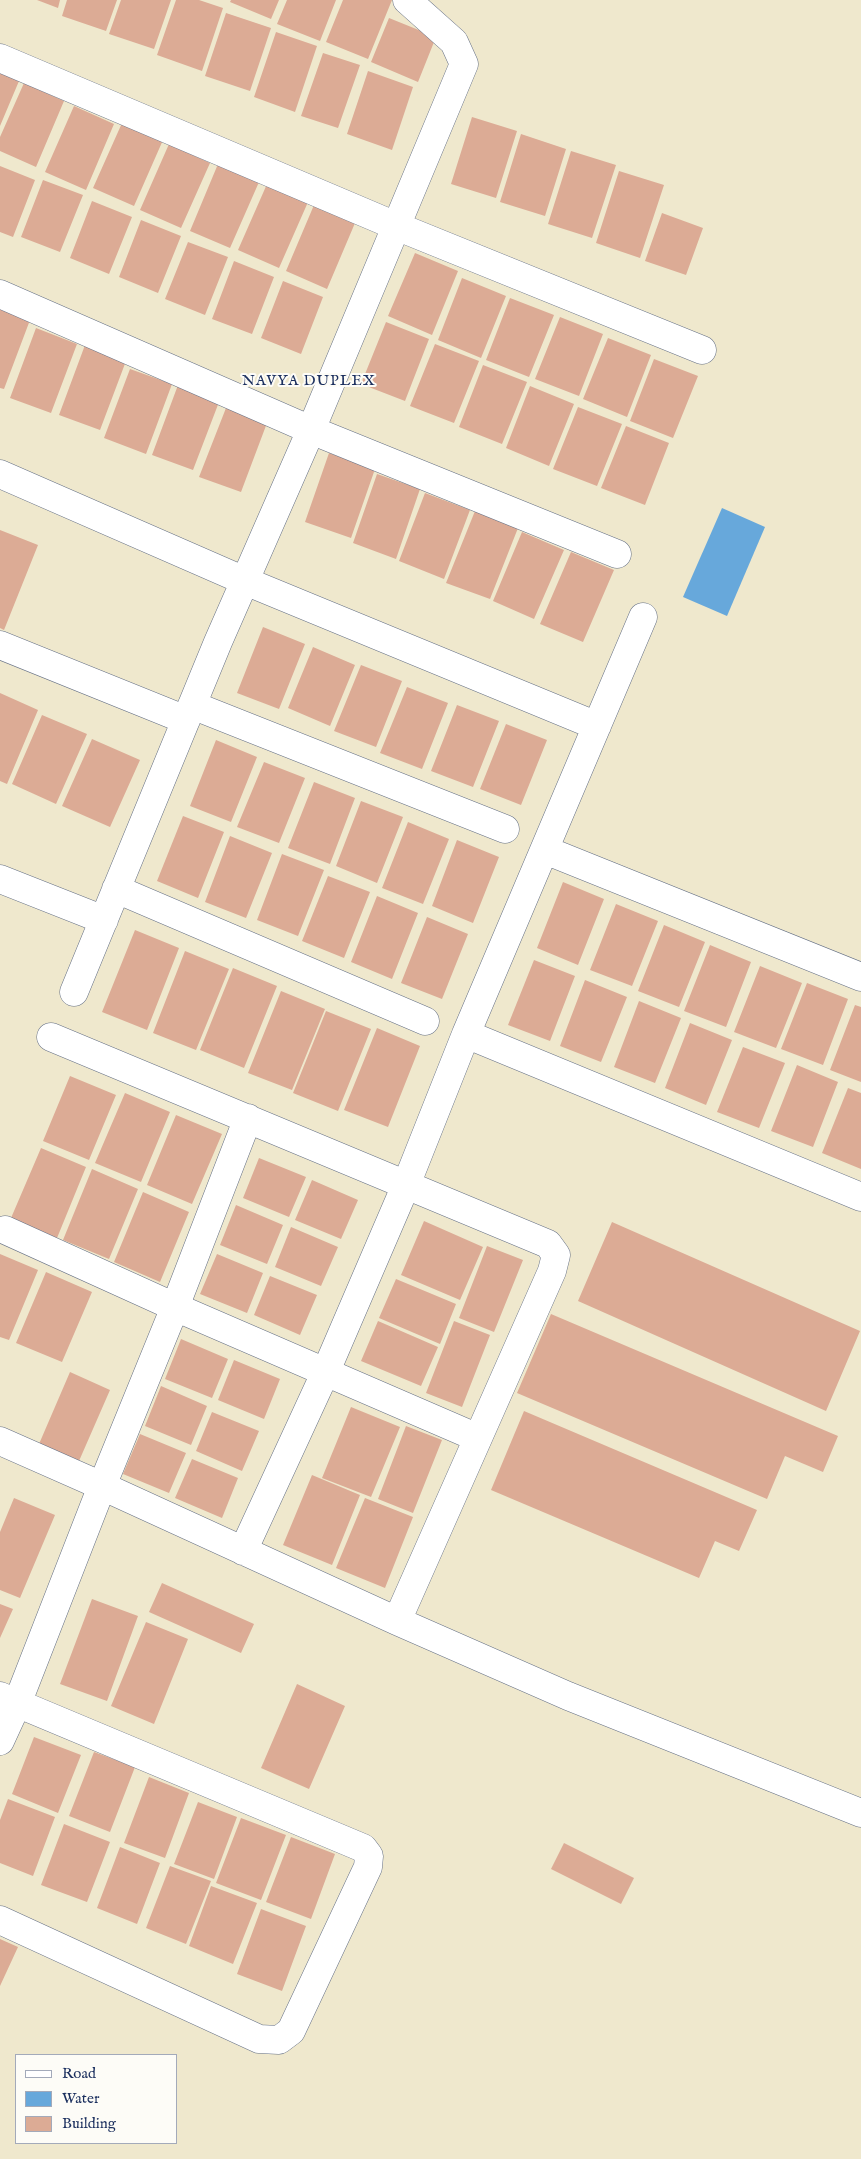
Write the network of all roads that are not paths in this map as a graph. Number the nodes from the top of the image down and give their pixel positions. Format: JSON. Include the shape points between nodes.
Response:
{"nodes":[{"id":1,"x":407,"y":0,"type":"edge"},
{"id":2,"x":0,"y":58,"type":"edge"},
{"id":3,"x":396,"y":226,"type":"junction"},
{"id":4,"x":0,"y":294,"type":"edge"},
{"id":5,"x":702,"y":350,"type":"dead end"},
{"id":6,"x":311,"y":430,"type":"junction"},
{"id":7,"x":0,"y":474,"type":"edge"},
{"id":8,"x":617,"y":554,"type":"dead end"},
{"id":9,"x":245,"y":581,"type":"junction"},
{"id":10,"x":643,"y":617,"type":"dead end"},
{"id":11,"x":0,"y":645,"type":"edge"},
{"id":12,"x":189,"y":712,"type":"junction"},
{"id":13,"x":597,"y":726,"type":"junction"},
{"id":14,"x":505,"y":829,"type":"dead end"},
{"id":15,"x":546,"y":850,"type":"junction"},
{"id":16,"x":0,"y":879,"type":"edge"},
{"id":17,"x":116,"y":889,"type":"junction"},
{"id":18,"x":104,"y":920,"type":"junction"},
{"id":19,"x":861,"y":977,"type":"edge"},
{"id":20,"x":74,"y":992,"type":"dead end"},
{"id":21,"x":425,"y":1021,"type":"dead end"},
{"id":22,"x":466,"y":1034,"type":"junction"},
{"id":23,"x":51,"y":1037,"type":"dead end"},
{"id":24,"x":248,"y":1118,"type":"junction"},
{"id":25,"x":406,"y":1185,"type":"junction"},
{"id":26,"x":861,"y":1197,"type":"edge"},
{"id":27,"x":5,"y":1230,"type":"dead end"},
{"id":28,"x":176,"y":1307,"type":"junction"},
{"id":29,"x":326,"y":1371,"type":"junction"},
{"id":30,"x":478,"y":1438,"type":"junction"},
{"id":31,"x":0,"y":1441,"type":"edge"},
{"id":32,"x":102,"y":1486,"type":"junction"},
{"id":33,"x":243,"y":1551,"type":"junction"},
{"id":34,"x":397,"y":1621,"type":"junction"},
{"id":35,"x":8,"y":1700,"type":"edge"},
{"id":36,"x":0,"y":1740,"type":"edge"},
{"id":37,"x":861,"y":1813,"type":"edge"},
{"id":38,"x":0,"y":1920,"type":"edge"}],
"edges":[{"from":1,"to":3,"type":"street","via":[[454,42],[464,64]]},
{"from":2,"to":3,"type":"street"},
{"from":3,"to":5,"type":"street"},
{"from":3,"to":6,"type":"street"},
{"from":4,"to":6,"type":"street"},
{"from":6,"to":8,"type":"street"},
{"from":6,"to":9,"type":"street"},
{"from":7,"to":9,"type":"street"},
{"from":9,"to":12,"type":"street"},
{"from":9,"to":13,"type":"street"},
{"from":10,"to":13,"type":"street"},
{"from":11,"to":12,"type":"street"},
{"from":12,"to":14,"type":"street"},
{"from":12,"to":17,"type":"street"},
{"from":13,"to":15,"type":"street"},
{"from":15,"to":19,"type":"street"},
{"from":15,"to":22,"type":"street"},
{"from":16,"to":18,"type":"street"},
{"from":17,"to":18,"type":"street"},
{"from":17,"to":21,"type":"street"},
{"from":18,"to":20,"type":"street"},
{"from":22,"to":25,"type":"street"},
{"from":22,"to":26,"type":"street"},
{"from":23,"to":24,"type":"street"},
{"from":24,"to":25,"type":"street"},
{"from":24,"to":28,"type":"street"},
{"from":25,"to":29,"type":"street"},
{"from":25,"to":30,"type":"street","via":[[548,1244],[556,1255]]},
{"from":27,"to":28,"type":"street"},
{"from":28,"to":29,"type":"street"},
{"from":28,"to":32,"type":"street"},
{"from":29,"to":30,"type":"street"},
{"from":29,"to":33,"type":"street"},
{"from":30,"to":34,"type":"street"},
{"from":31,"to":32,"type":"street"},
{"from":32,"to":33,"type":"street"},
{"from":32,"to":35,"type":"street"},
{"from":33,"to":34,"type":"street"},
{"from":34,"to":37,"type":"street","via":[[568,1696]]},
{"from":35,"to":36,"type":"street"},
{"from":35,"to":38,"type":"street","via":[[363,1848],[369,1862],[292,2031],[279,2040],[259,2039]]}]}
